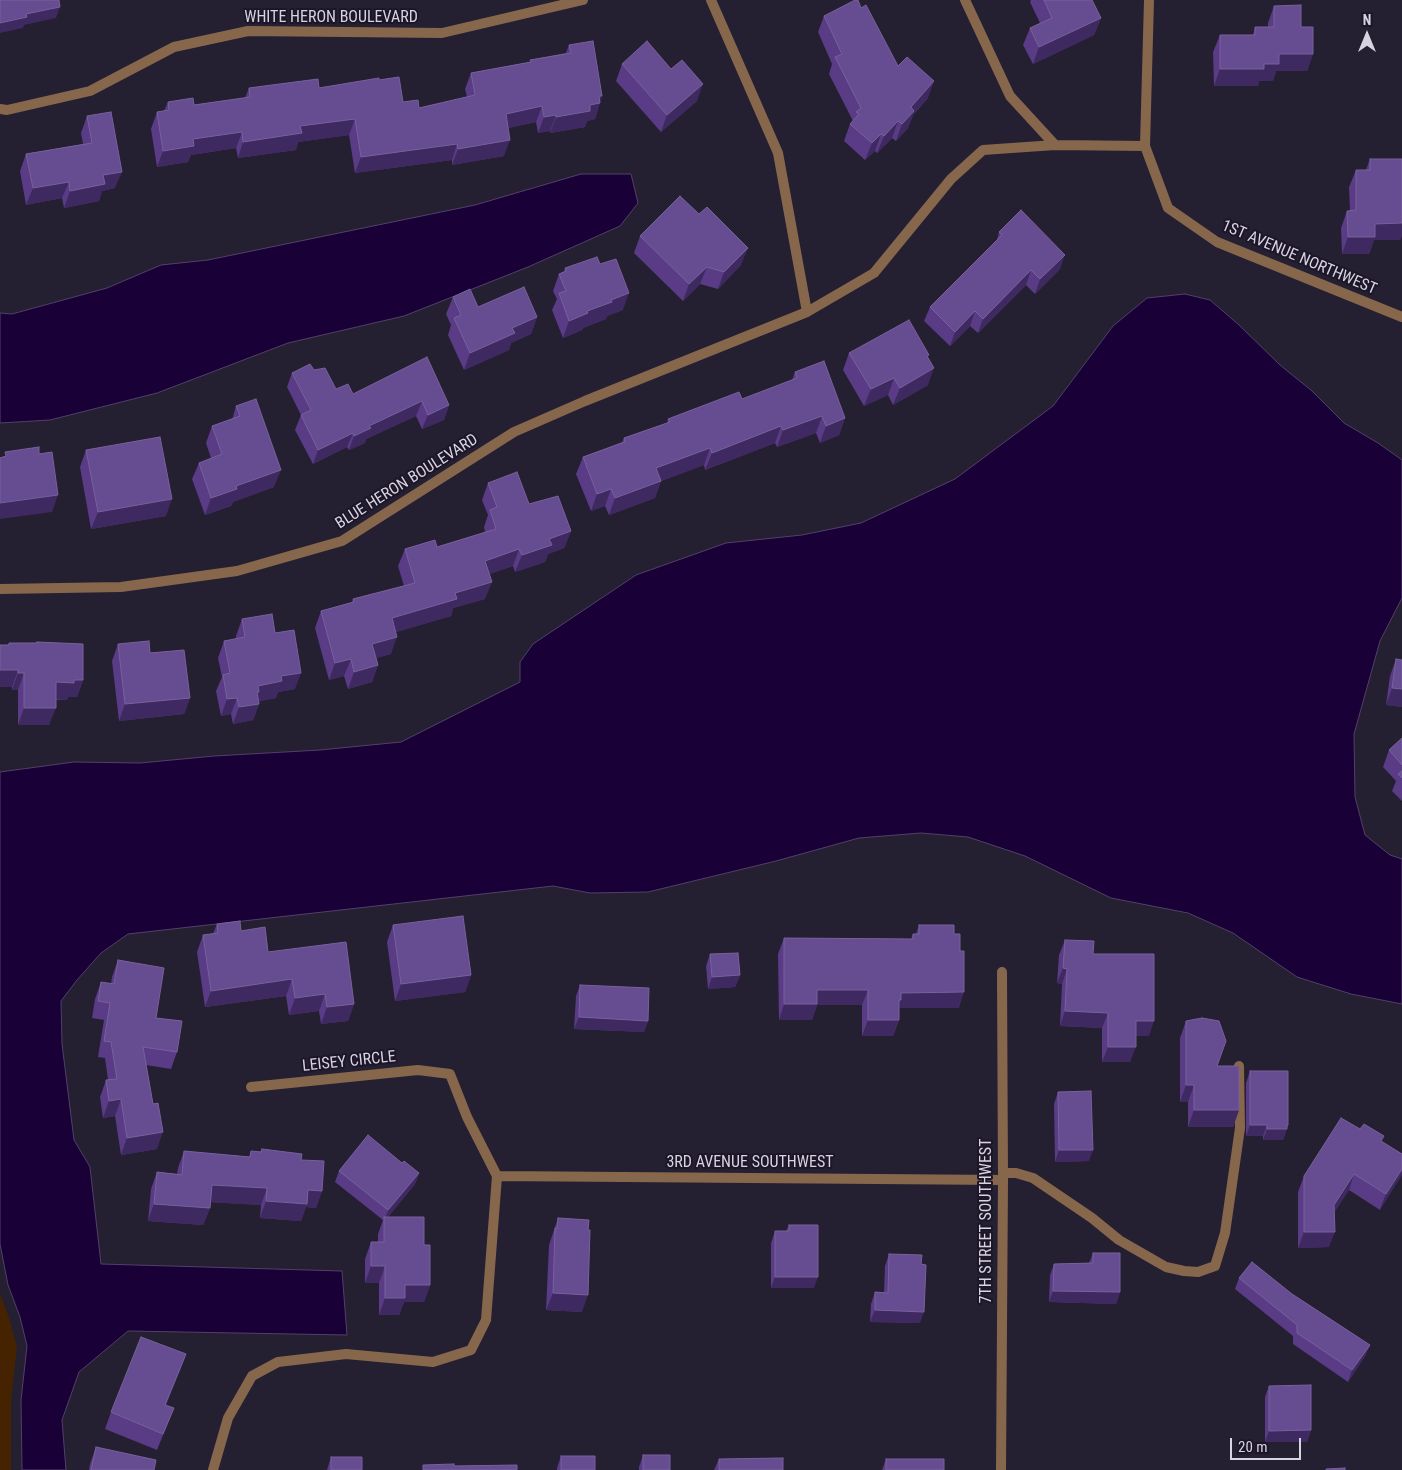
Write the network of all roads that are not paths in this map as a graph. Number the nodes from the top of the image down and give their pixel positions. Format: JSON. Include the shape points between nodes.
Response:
{"nodes":[{"id":1,"x":583,"y":0,"type":"edge"},
{"id":2,"x":711,"y":0,"type":"edge"},
{"id":3,"x":965,"y":0,"type":"edge"},
{"id":4,"x":1149,"y":0,"type":"edge"},
{"id":5,"x":0,"y":110,"type":"edge"},
{"id":6,"x":1055,"y":145,"type":"junction"},
{"id":7,"x":1145,"y":146,"type":"junction"},
{"id":8,"x":807,"y":312,"type":"junction"},
{"id":9,"x":1402,"y":317,"type":"edge"},
{"id":10,"x":0,"y":588,"type":"edge"},
{"id":11,"x":1002,"y":972,"type":"dead end"},
{"id":12,"x":1239,"y":1066,"type":"edge"},
{"id":13,"x":251,"y":1087,"type":"dead end"},
{"id":14,"x":497,"y":1176,"type":"junction"},
{"id":15,"x":1003,"y":1176,"type":"junction"},
{"id":16,"x":213,"y":1470,"type":"edge"},
{"id":17,"x":1001,"y":1470,"type":"edge"}],
"edges":[{"from":1,"to":5,"type":"street","name":"WHITE HERON BOULEVARD","via":[[442,33],[248,31],[174,47],[90,91]]},
{"from":2,"to":8,"type":"street","via":[[778,153]]},
{"from":3,"to":6,"type":"street","via":[[1010,96]]},
{"from":4,"to":7,"type":"street"},
{"from":6,"to":7,"type":"street","name":"BLUE HERON BOULEVARD"},
{"from":6,"to":8,"type":"street","name":"BLUE HERON BOULEVARD","via":[[983,150],[951,179],[874,273]]},
{"from":7,"to":9,"type":"street","name":"1ST AVENUE NORTHWEST","via":[[1168,208],[1217,242]]},
{"from":8,"to":10,"type":"street","name":"BLUE HERON BOULEVARD","via":[[514,432],[342,541],[237,571],[122,587]]},
{"from":11,"to":15,"type":"street","name":"7TH STREET SOUTHWEST"},
{"from":12,"to":15,"type":"street","name":"3RD AVENUE SOUTHWEST","via":[[1240,1128],[1225,1233],[1215,1266],[1198,1272],[1166,1267],[1119,1240],[1033,1178],[1016,1173]]},
{"from":13,"to":14,"type":"street","name":"LEISEY CIRCLE","via":[[418,1070],[450,1074],[467,1117]]},
{"from":14,"to":15,"type":"street","name":"3RD AVENUE SOUTHWEST"},
{"from":14,"to":16,"type":"street","via":[[486,1320],[470,1350],[433,1362],[346,1354],[278,1362],[252,1376],[228,1418]]},
{"from":15,"to":17,"type":"street","name":"7TH STREET SOUTHWEST"}]}
